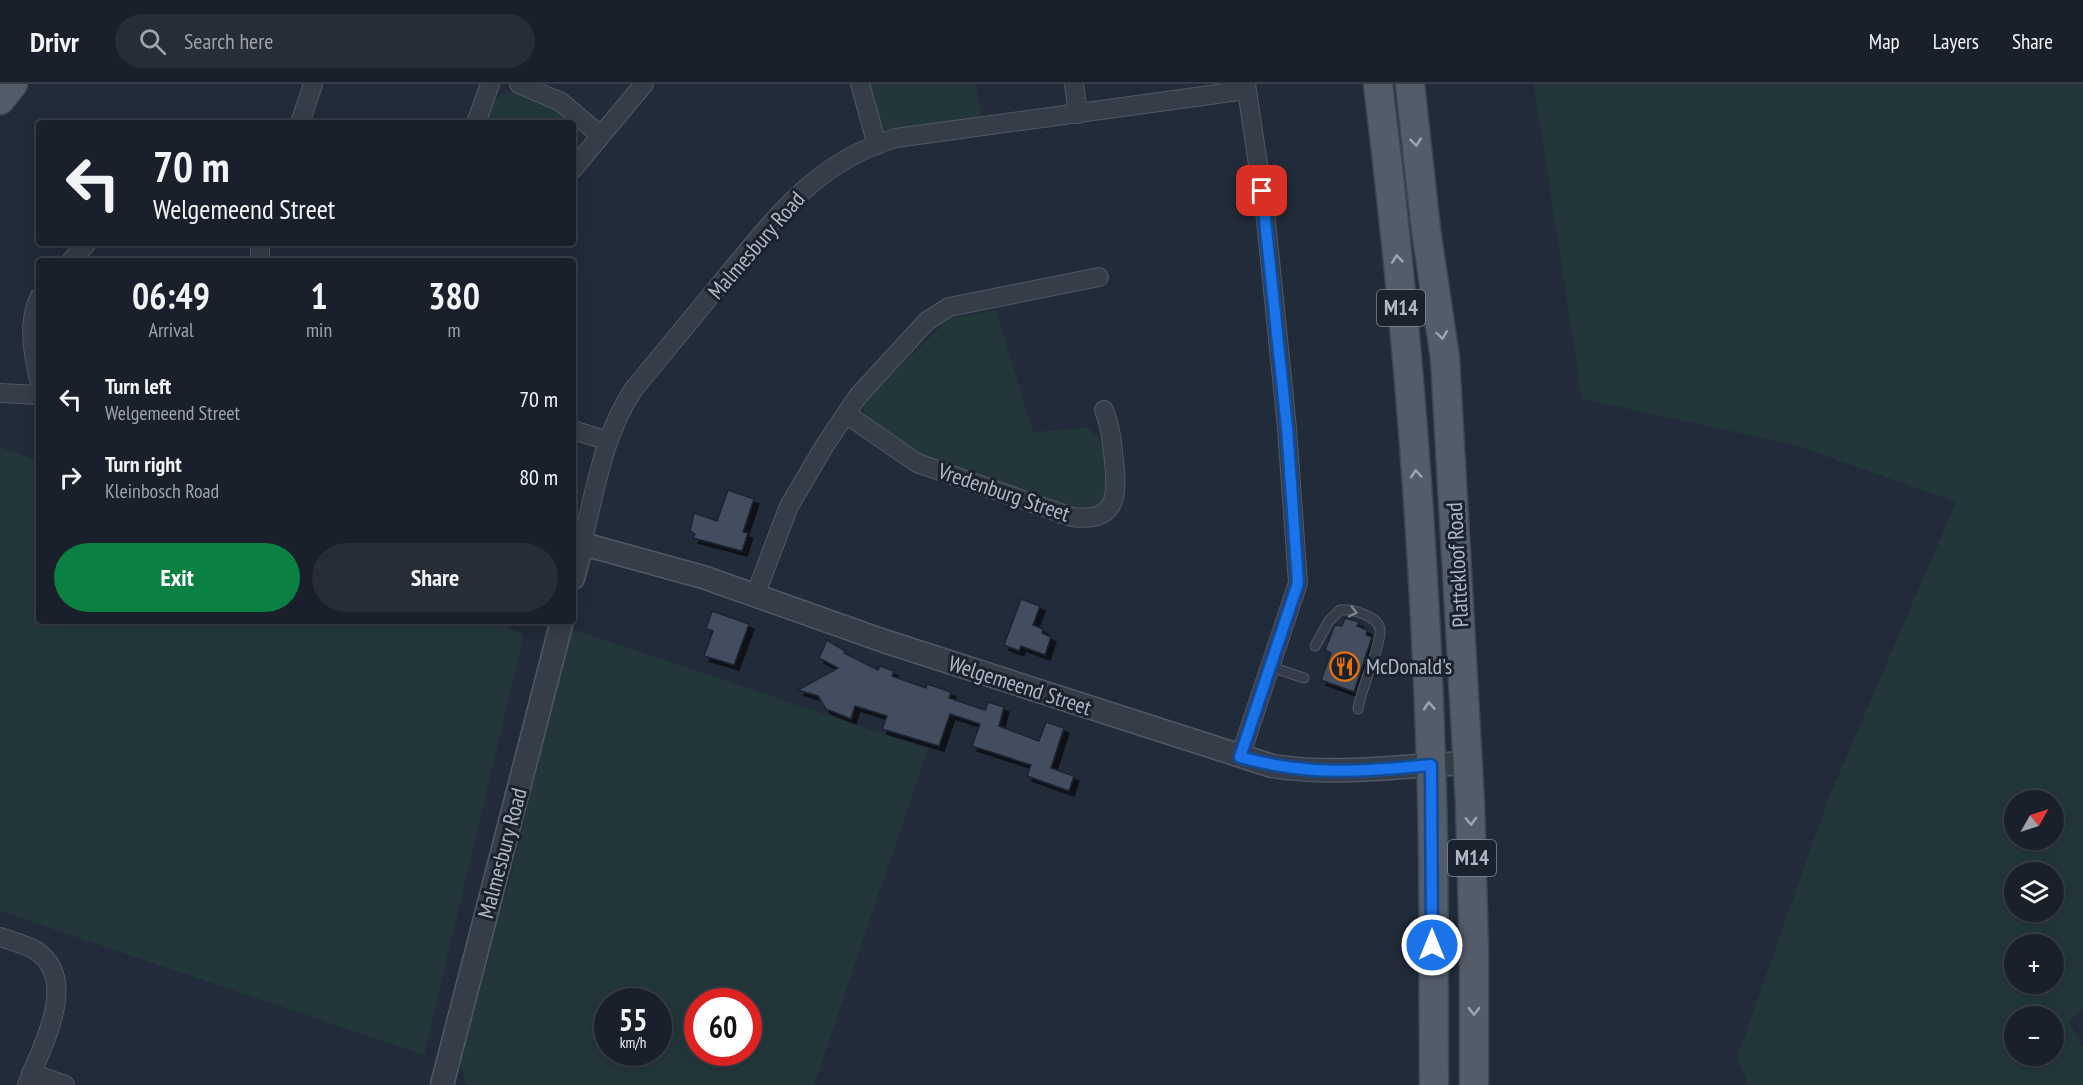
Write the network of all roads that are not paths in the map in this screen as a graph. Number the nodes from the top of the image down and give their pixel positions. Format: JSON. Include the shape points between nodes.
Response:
{"nodes":[{"id":1,"x":14,"y":84,"type":"edge"},
{"id":2,"x":313,"y":84,"type":"edge"},
{"id":3,"x":490,"y":84,"type":"edge"},
{"id":4,"x":519,"y":84,"type":"edge"},
{"id":5,"x":644,"y":84,"type":"edge"},
{"id":6,"x":860,"y":84,"type":"edge"},
{"id":7,"x":1074,"y":84,"type":"edge"},
{"id":8,"x":1378,"y":84,"type":"edge"},
{"id":9,"x":1410,"y":84,"type":"edge"},
{"id":10,"x":1246,"y":87,"type":"edge"},
{"id":11,"x":0,"y":100,"type":"edge"},
{"id":12,"x":1078,"y":114,"type":"junction"},
{"id":13,"x":301,"y":120,"type":"edge"},
{"id":14,"x":477,"y":120,"type":"edge"},
{"id":15,"x":600,"y":135,"type":"junction"},
{"id":16,"x":877,"y":145,"type":"junction"},
{"id":17,"x":576,"y":165,"type":"edge"},
{"id":18,"x":84,"y":246,"type":"edge"},
{"id":19,"x":74,"y":258,"type":"edge"},
{"id":20,"x":1099,"y":277,"type":"dead end"},
{"id":21,"x":36,"y":306,"type":"edge"},
{"id":22,"x":36,"y":359,"type":"edge"},
{"id":23,"x":0,"y":393,"type":"edge"},
{"id":24,"x":36,"y":395,"type":"edge"},
{"id":25,"x":1104,"y":410,"type":"dead end"},
{"id":26,"x":846,"y":414,"type":"junction"},
{"id":27,"x":576,"y":431,"type":"edge"},
{"id":28,"x":608,"y":441,"type":"junction"},
{"id":29,"x":582,"y":544,"type":"junction"},
{"id":30,"x":576,"y":567,"type":"edge"},
{"id":31,"x":755,"y":596,"type":"junction"},
{"id":32,"x":560,"y":624,"type":"edge"},
{"id":33,"x":1315,"y":646,"type":"dead end"},
{"id":34,"x":1271,"y":667,"type":"junction"},
{"id":35,"x":1304,"y":678,"type":"dead end"},
{"id":36,"x":1358,"y":709,"type":"dead end"},
{"id":37,"x":1240,"y":757,"type":"junction"},
{"id":38,"x":1467,"y":763,"type":"junction"},
{"id":39,"x":1431,"y":765,"type":"junction"},
{"id":40,"x":0,"y":937,"type":"edge"},
{"id":41,"x":29,"y":1079,"type":"edge"},
{"id":42,"x":448,"y":1080,"type":"edge"},
{"id":43,"x":65,"y":1085,"type":"edge"},
{"id":44,"x":1434,"y":1085,"type":"edge"},
{"id":45,"x":1474,"y":1085,"type":"edge"}],
"edges":[{"from":1,"to":11,"type":"main road"},
{"from":2,"to":13,"type":"street"},
{"from":3,"to":14,"type":"street"},
{"from":4,"to":15,"type":"street","via":[[561,102]]},
{"from":5,"to":15,"type":"street"},
{"from":6,"to":16,"type":"street"},
{"from":7,"to":12,"type":"street"},
{"from":39,"to":8,"type":"main road","name":"Plattekloof Road","number":"M14","one_way":true,"via":[[1410,393]]},
{"from":9,"to":38,"type":"main road","name":"Plattekloof Road","number":"M14","one_way":true,"via":[[1445,358]]},
{"from":10,"to":12,"type":"street","name":"Malmesbury Road"},
{"from":10,"to":34,"type":"street","via":[[1265,211],[1298,583]]},
{"from":12,"to":16,"type":"street","name":"Malmesbury Road","via":[[896,138]]},
{"from":15,"to":17,"type":"street"},
{"from":16,"to":28,"type":"street","name":"Malmesbury Road","via":[[829,170],[781,210],[633,390],[617,415]]},
{"from":18,"to":19,"type":"street"},
{"from":20,"to":26,"type":"street","via":[[950,307],[937,313]]},
{"from":21,"to":22,"type":"street","via":[[32,331]]},
{"from":23,"to":24,"type":"street"},
{"from":25,"to":26,"type":"street","name":"Vredenburg Street","via":[[1111,427],[1116,497],[1107,511],[1087,519],[917,463]]},
{"from":26,"to":31,"type":"street","via":[[789,506]]},
{"from":27,"to":28,"type":"street"},
{"from":28,"to":29,"type":"street","name":"Malmesbury Road"},
{"from":29,"to":30,"type":"street","name":"Malmesbury Road"},
{"from":29,"to":31,"type":"street","name":"Welgemeend Street","via":[[703,577]]},
{"from":31,"to":37,"type":"street","name":"Welgemeend Street"},
{"from":32,"to":42,"type":"street","name":"Malmesbury Road"},
{"from":33,"to":36,"type":"lane","one_way":true,"via":[[1340,610],[1373,619],[1378,625],[1379,636]]},
{"from":34,"to":35,"type":"lane"},
{"from":34,"to":37,"type":"street"},
{"from":37,"to":39,"type":"street","name":"Welgemeend Street","via":[[1304,771],[1353,772]]},
{"from":38,"to":39,"type":"street","name":"Welgemeend Street"},
{"from":38,"to":45,"type":"main road","name":"Plattekloof Road","number":"M14","one_way":true},
{"from":39,"to":44,"type":"main road","name":"Plattekloof Road","number":"M14"},
{"from":40,"to":41,"type":"street","via":[[35,951],[48,963],[56,979],[56,1005]]},
{"from":41,"to":43,"type":"street"}]}
